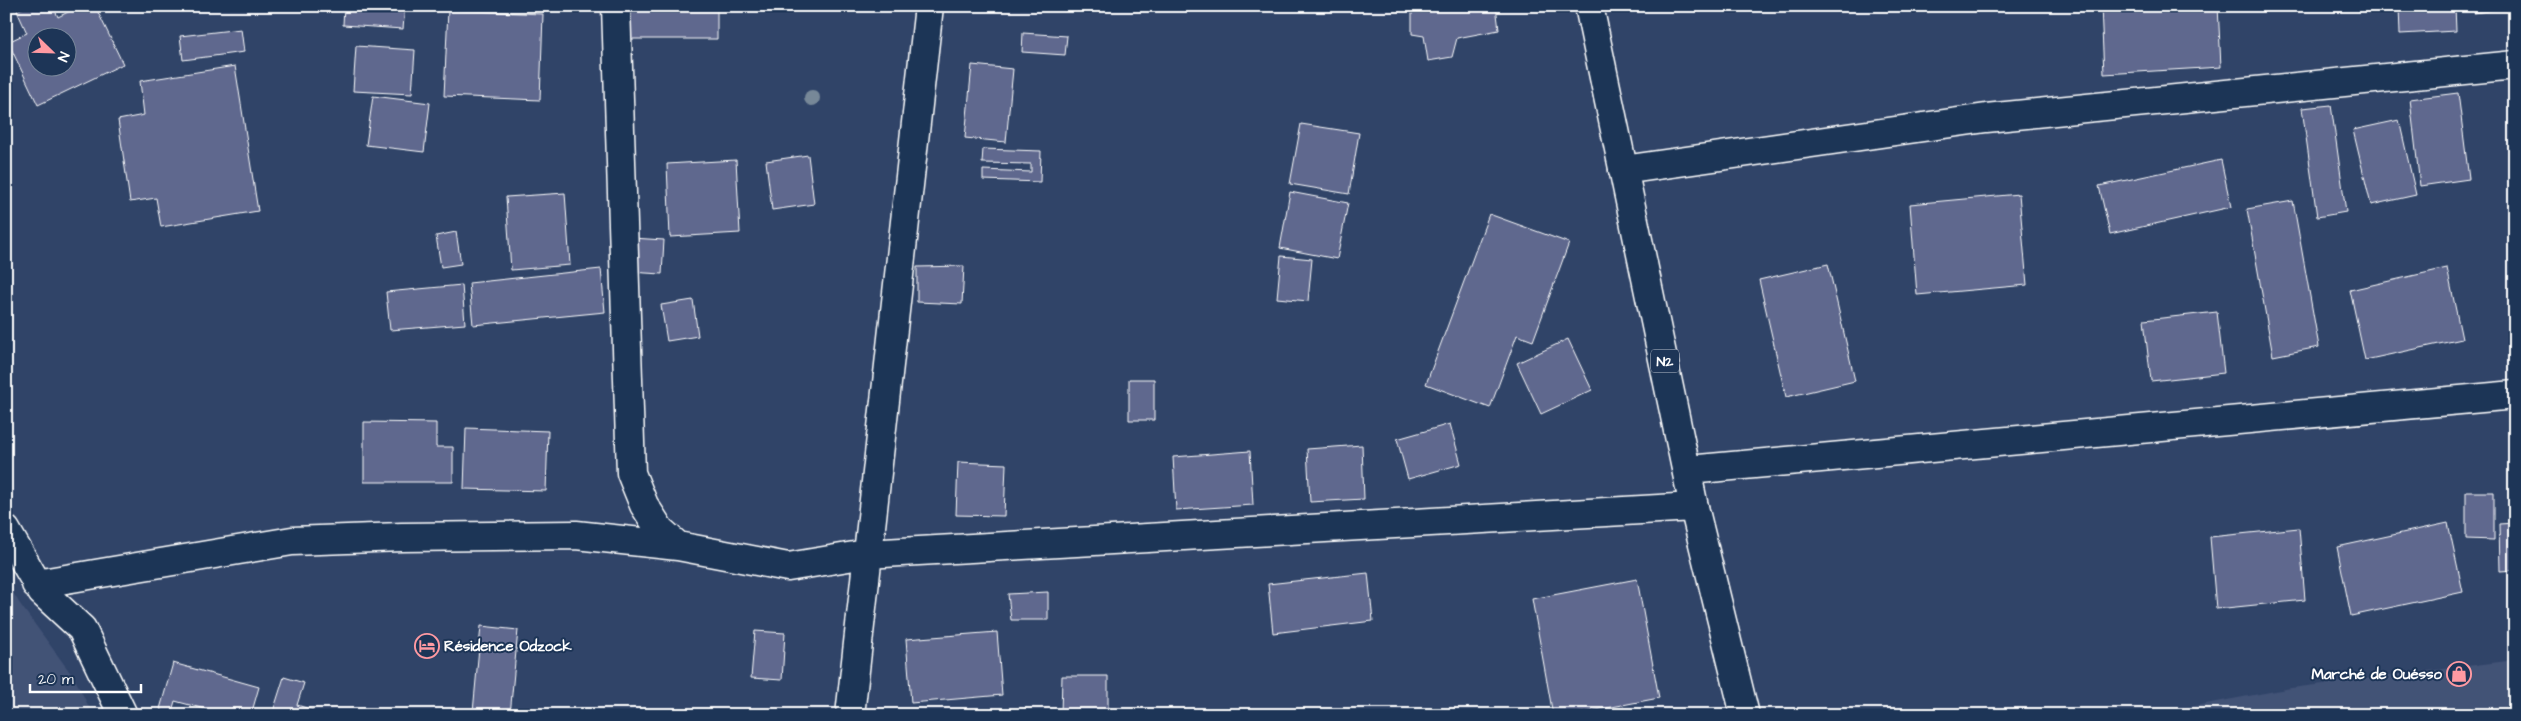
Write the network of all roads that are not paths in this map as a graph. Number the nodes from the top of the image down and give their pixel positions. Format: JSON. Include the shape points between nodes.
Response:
{"nodes":[{"id":1,"x":616,"y":6,"type":"edge"},
{"id":2,"x":929,"y":6,"type":"edge"},
{"id":3,"x":1589,"y":6,"type":"edge"},
{"id":4,"x":2515,"y":65,"type":"edge"},
{"id":5,"x":1623,"y":170,"type":"junction"},
{"id":6,"x":2515,"y":395,"type":"edge"},
{"id":7,"x":1688,"y":470,"type":"junction"},
{"id":8,"x":1694,"y":507,"type":"junction"},
{"id":9,"x":6,"y":530,"type":"edge"},
{"id":10,"x":678,"y":546,"type":"junction"},
{"id":11,"x":866,"y":554,"type":"junction"},
{"id":12,"x":36,"y":584,"type":"junction"},
{"id":13,"x":123,"y":715,"type":"edge"},
{"id":14,"x":850,"y":715,"type":"edge"},
{"id":15,"x":1746,"y":715,"type":"edge"}],
"edges":[{"from":1,"to":10,"type":"main road","via":[[631,474],[649,514],[660,530]]},
{"from":2,"to":11,"type":"main road"},
{"from":3,"to":5,"type":"main road","number":"N2"},
{"from":4,"to":5,"type":"main road","via":[[1986,118]]},
{"from":5,"to":7,"type":"main road","number":"N2"},
{"from":6,"to":7,"type":"main road"},
{"from":7,"to":8,"type":"main road","number":"N2"},
{"from":8,"to":11,"type":"main road"},
{"from":8,"to":15,"type":"main road","number":"N2"},
{"from":9,"to":12,"type":"main road"},
{"from":10,"to":11,"type":"main road","via":[[788,567]]},
{"from":10,"to":12,"type":"main road","via":[[576,535],[292,541]]},
{"from":11,"to":14,"type":"main road"},
{"from":12,"to":13,"type":"main road","via":[[82,629]]}]}
